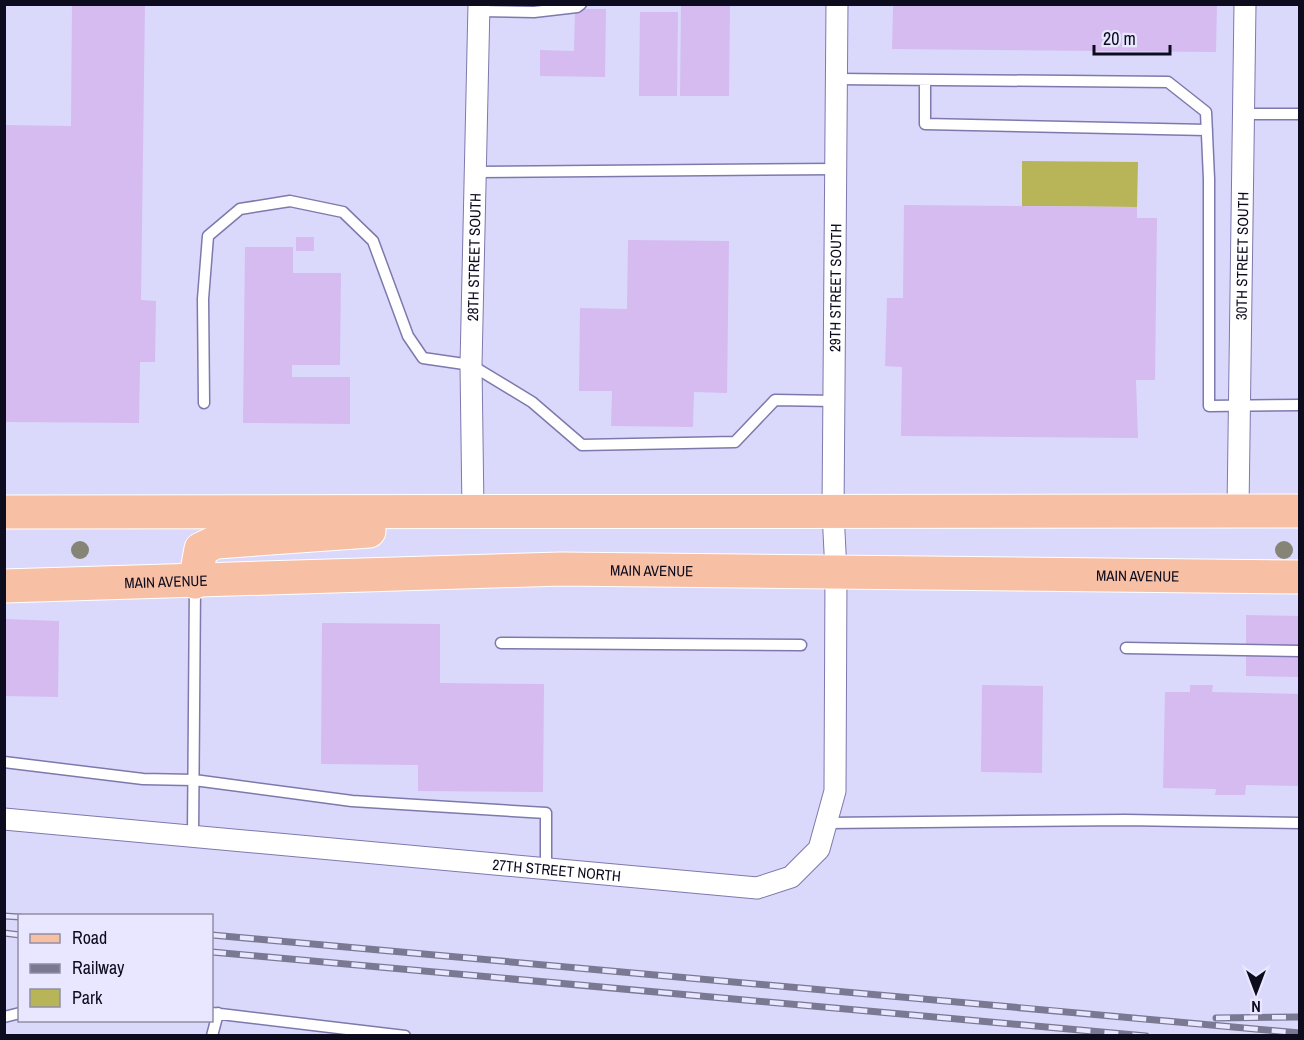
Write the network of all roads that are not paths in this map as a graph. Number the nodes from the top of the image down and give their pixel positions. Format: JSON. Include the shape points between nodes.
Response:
{"nodes":[{"id":1,"x":581,"y":4,"type":"edge"},
{"id":2,"x":837,"y":4,"type":"edge"},
{"id":3,"x":1245,"y":4,"type":"edge"},
{"id":4,"x":479,"y":8,"type":"edge"},
{"id":5,"x":837,"y":80,"type":"junction"},
{"id":6,"x":925,"y":80,"type":"junction"},
{"id":7,"x":1245,"y":114,"type":"junction"},
{"id":8,"x":1299,"y":114,"type":"edge"},
{"id":9,"x":1208,"y":130,"type":"junction"},
{"id":10,"x":836,"y":169,"type":"junction"},
{"id":11,"x":476,"y":172,"type":"junction"},
{"id":12,"x":471,"y":365,"type":"junction"},
{"id":13,"x":834,"y":401,"type":"junction"},
{"id":14,"x":204,"y":403,"type":"dead end"},
{"id":15,"x":1299,"y":405,"type":"edge"},
{"id":16,"x":1240,"y":407,"type":"junction"},
{"id":17,"x":1238,"y":510,"type":"junction"},
{"id":18,"x":473,"y":511,"type":"junction"},
{"id":19,"x":529,"y":511,"type":"junction"},
{"id":20,"x":1299,"y":511,"type":"edge"},
{"id":21,"x":4,"y":512,"type":"edge"},
{"id":22,"x":833,"y":512,"type":"junction"},
{"id":23,"x":836,"y":572,"type":"junction"},
{"id":24,"x":1299,"y":577,"type":"edge"},
{"id":25,"x":195,"y":582,"type":"junction"},
{"id":26,"x":4,"y":586,"type":"edge"},
{"id":27,"x":501,"y":644,"type":"dead end"},
{"id":28,"x":801,"y":645,"type":"dead end"},
{"id":29,"x":1126,"y":648,"type":"dead end"},
{"id":30,"x":1299,"y":651,"type":"edge"},
{"id":31,"x":4,"y":762,"type":"edge"},
{"id":32,"x":194,"y":780,"type":"junction"},
{"id":33,"x":4,"y":819,"type":"edge"},
{"id":34,"x":826,"y":823,"type":"junction"},
{"id":35,"x":1299,"y":823,"type":"edge"},
{"id":36,"x":193,"y":836,"type":"junction"},
{"id":37,"x":546,"y":869,"type":"junction"},
{"id":38,"x":214,"y":1013,"type":"edge"},
{"id":39,"x":212,"y":1035,"type":"edge"},
{"id":40,"x":405,"y":1035,"type":"edge"}],
"edges":[{"from":1,"to":4,"type":"lane","via":[[534,12]]},
{"from":2,"to":5,"type":"street","name":"29TH STREET SOUTH"},
{"from":3,"to":7,"type":"street","name":"30TH STREET SOUTH"},
{"from":4,"to":11,"type":"street","name":"28TH STREET SOUTH"},
{"from":5,"to":6,"type":"lane"},
{"from":5,"to":10,"type":"street","name":"29TH STREET SOUTH"},
{"from":6,"to":9,"type":"lane","via":[[1168,82],[1206,112]]},
{"from":6,"to":9,"type":"lane","via":[[925,124]]},
{"from":7,"to":8,"type":"lane"},
{"from":7,"to":16,"type":"street","name":"30TH STREET SOUTH"},
{"from":9,"to":16,"type":"lane","via":[[1209,406]]},
{"from":10,"to":11,"type":"lane"},
{"from":10,"to":13,"type":"street","name":"29TH STREET SOUTH"},
{"from":11,"to":12,"type":"street","name":"28TH STREET SOUTH"},
{"from":12,"to":13,"type":"lane","via":[[532,402],[582,444],[735,442],[774,400]]},
{"from":12,"to":14,"type":"lane","via":[[423,358],[408,336],[373,241],[343,212],[290,201],[240,209],[208,236],[203,299]]},
{"from":12,"to":18,"type":"street","name":"28TH STREET SOUTH"},
{"from":13,"to":22,"type":"street","name":"29TH STREET SOUTH"},
{"from":15,"to":16,"type":"lane"},
{"from":16,"to":17,"type":"street","name":"30TH STREET SOUTH"},
{"from":17,"to":20,"type":"main road"},
{"from":17,"to":22,"type":"main road"},
{"from":18,"to":19,"type":"main road"},
{"from":18,"to":21,"type":"main road"},
{"from":19,"to":22,"type":"main road"},
{"from":19,"to":25,"type":"main road","via":[[392,529],[216,542],[201,549]]},
{"from":22,"to":23,"type":"street","name":"29TH STREET SOUTH"},
{"from":23,"to":24,"type":"main road","name":"MAIN AVENUE"},
{"from":23,"to":25,"type":"main road","name":"MAIN AVENUE","via":[[561,569]]},
{"from":23,"to":34,"type":"street","name":"27TH STREET NORTH","via":[[836,791]]},
{"from":25,"to":26,"type":"main road","name":"MAIN AVENUE"},
{"from":25,"to":32,"type":"lane"},
{"from":27,"to":28,"type":"lane"},
{"from":29,"to":30,"type":"lane"},
{"from":31,"to":32,"type":"lane","via":[[143,779]]},
{"from":32,"to":36,"type":"lane"},
{"from":32,"to":37,"type":"lane","via":[[352,801],[546,813]]},
{"from":33,"to":36,"type":"street","name":"27TH STREET NORTH"},
{"from":34,"to":35,"type":"lane"},
{"from":34,"to":37,"type":"street","name":"27TH STREET NORTH","via":[[819,849],[791,877],[757,888]]},
{"from":36,"to":37,"type":"street","name":"27TH STREET NORTH"},
{"from":38,"to":39,"type":"lane"},
{"from":38,"to":40,"type":"lane"}]}
